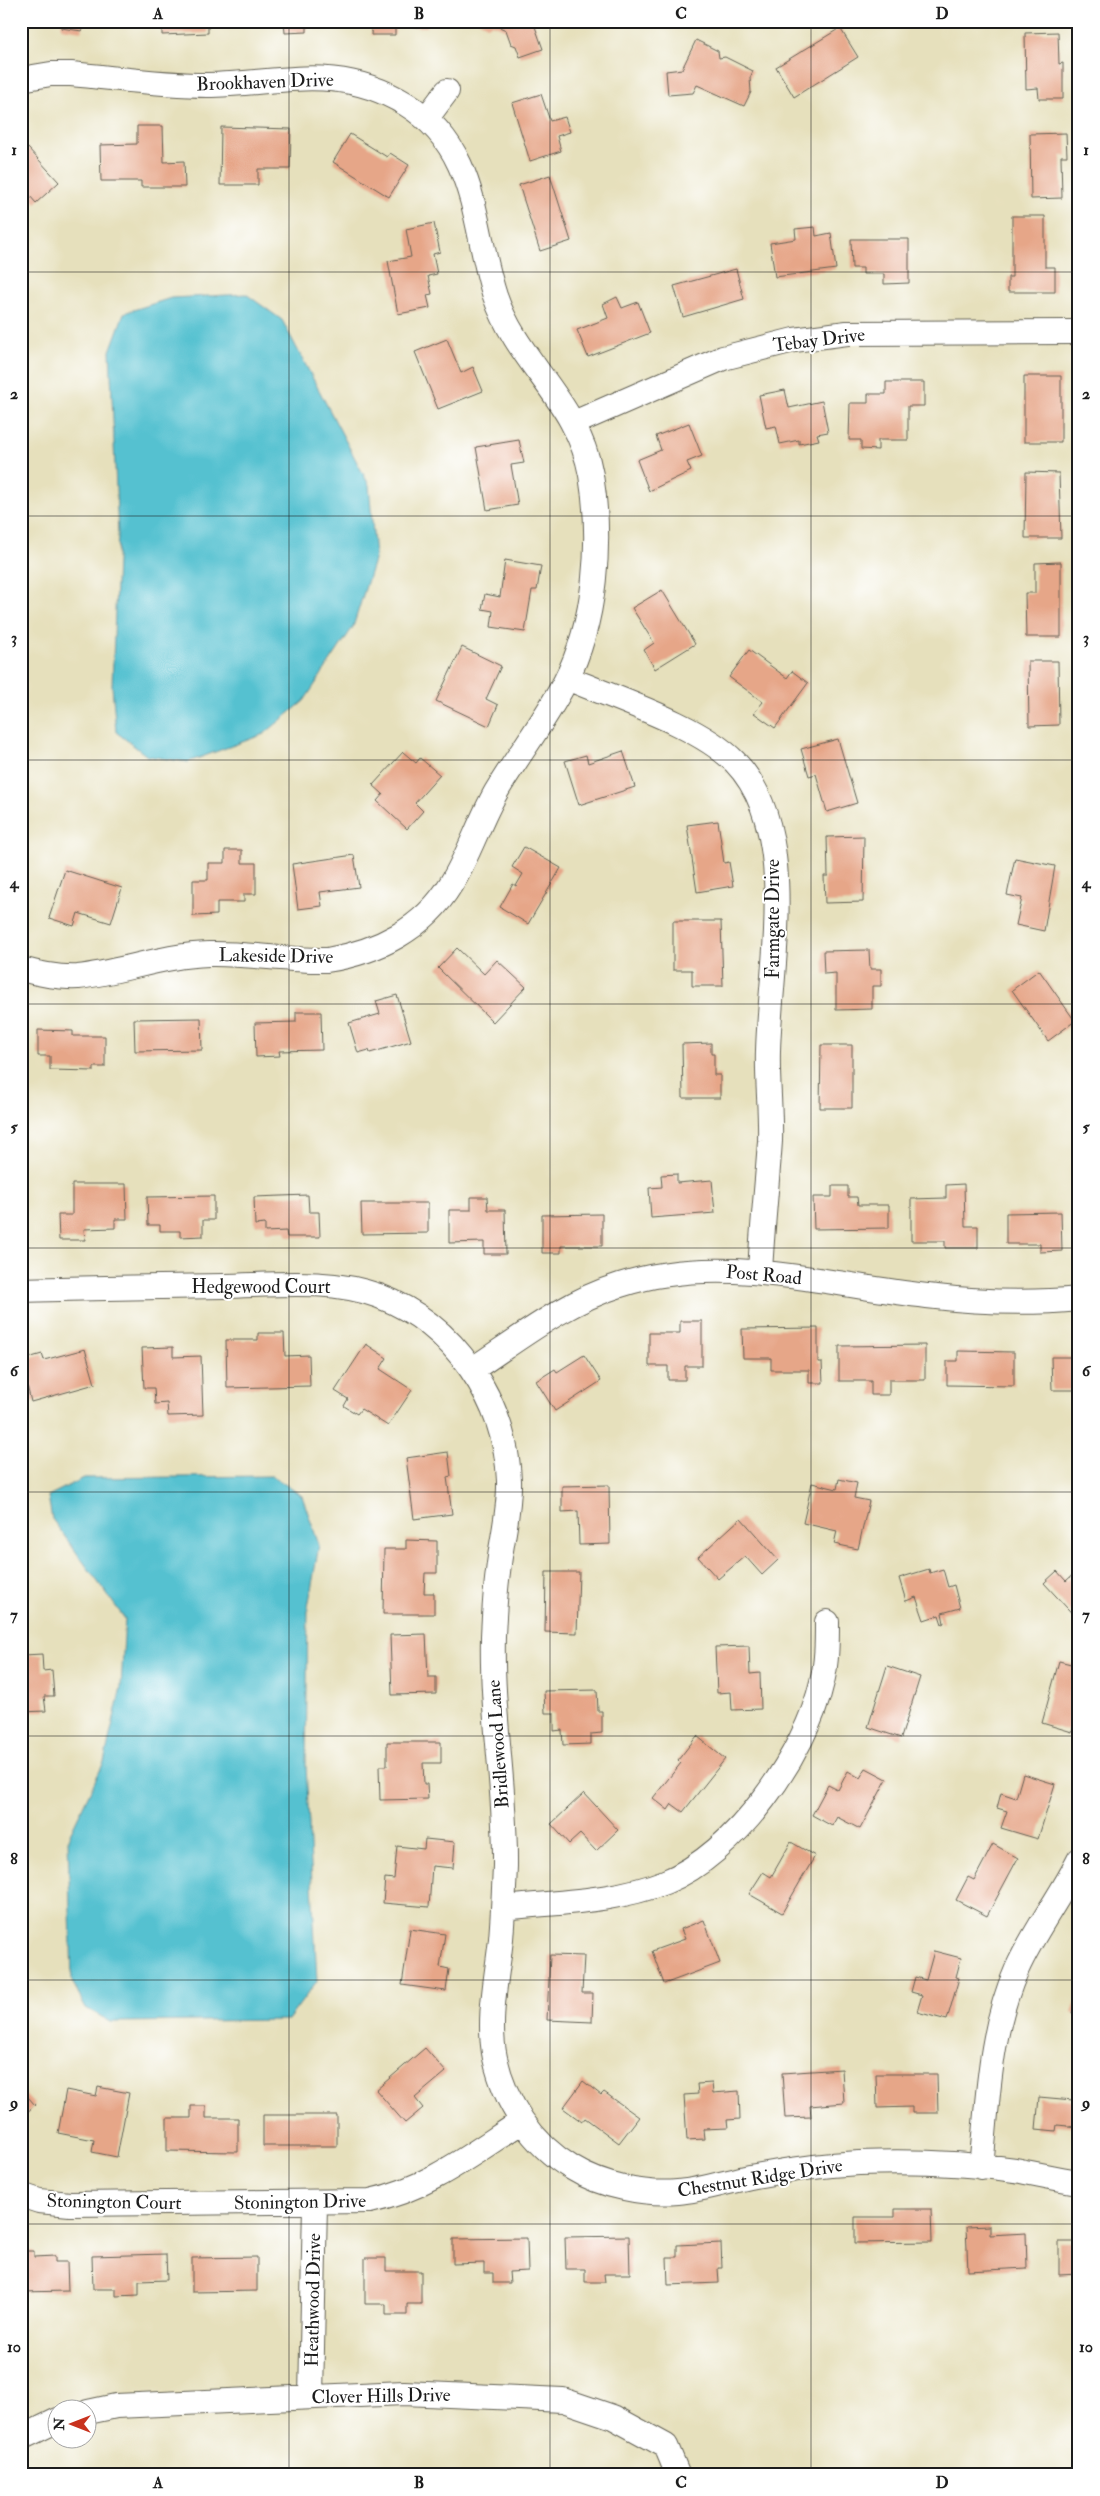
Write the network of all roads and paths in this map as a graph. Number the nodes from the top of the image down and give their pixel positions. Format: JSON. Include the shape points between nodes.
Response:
{"nodes":[{"id":1,"x":21,"y":79,"type":"edge"},
{"id":2,"x":447,"y":91,"type":"dead end"},
{"id":3,"x":426,"y":119,"type":"junction"},
{"id":4,"x":1079,"y":332,"type":"edge"},
{"id":5,"x":574,"y":423,"type":"junction"},
{"id":6,"x":567,"y":678,"type":"junction"},
{"id":7,"x":21,"y":969,"type":"edge"},
{"id":8,"x":760,"y":1273,"type":"junction"},
{"id":9,"x":21,"y":1290,"type":"edge"},
{"id":10,"x":1079,"y":1299,"type":"edge"},
{"id":11,"x":472,"y":1369,"type":"junction"},
{"id":12,"x":827,"y":1622,"type":"dead end"},
{"id":13,"x":1079,"y":1860,"type":"edge"},
{"id":14,"x":504,"y":1908,"type":"junction"},
{"id":15,"x":521,"y":2122,"type":"junction"},
{"id":16,"x":981,"y":2167,"type":"junction"},
{"id":17,"x":1079,"y":2182,"type":"edge"},
{"id":18,"x":21,"y":2195,"type":"edge"},
{"id":19,"x":208,"y":2204,"type":"joint"},
{"id":20,"x":315,"y":2204,"type":"junction"},
{"id":21,"x":310,"y":2397,"type":"junction"},
{"id":22,"x":98,"y":2410,"type":"edge"},
{"id":23,"x":48,"y":2425,"type":"edge"},
{"id":24,"x":21,"y":2438,"type":"edge"},
{"id":25,"x":678,"y":2475,"type":"edge"}],
"edges":[{"from":1,"to":3,"type":"street","name":"Brookhaven Drive","via":[[71,74],[205,85],[305,77],[339,79],[384,92]]},
{"from":2,"to":3,"type":"street"},
{"from":3,"to":5,"type":"street","name":"Brookhaven Drive","via":[[444,139],[462,169],[476,210],[484,260],[510,330]]},
{"from":4,"to":5,"type":"street","name":"Tebay Drive","via":[[847,334],[794,340],[723,358]]},
{"from":5,"to":6,"type":"street","name":"Lakeside Drive","via":[[590,473],[596,536],[594,579],[585,627]]},
{"from":6,"to":7,"type":"street","name":"Lakeside Drive","via":[[546,717],[495,794],[450,886],[416,924],[382,945],[327,960],[256,955],[183,956],[76,977],[43,975]]},
{"from":6,"to":8,"type":"street","name":"Farmgate Drive","via":[[691,731],[713,744],[744,772],[764,807],[774,855],[776,917],[768,1051],[770,1140]]},
{"from":8,"to":10,"type":"street","name":"Post Road","via":[[928,1296],[1017,1302]]},
{"from":8,"to":11,"type":"street","name":"Post Road","via":[[693,1271],[620,1285],[556,1313]]},
{"from":9,"to":11,"type":"street","name":"Hedgewood Court","via":[[296,1284],[348,1289],[376,1295],[424,1321]]},
{"from":11,"to":14,"type":"street","name":"Bridlewood Lane","via":[[488,1394],[502,1433],[509,1481],[494,1611],[493,1654],[494,1702],[503,1784]]},
{"from":12,"to":14,"type":"street","via":[[827,1654],[822,1682],[800,1742],[761,1800],[718,1850],[685,1873],[640,1890],[601,1898]]},
{"from":13,"to":16,"type":"street","via":[[1017,1970],[1002,2010],[993,2054]]},
{"from":14,"to":15,"type":"street","name":"Bridlewood Lane","via":[[494,1996],[493,2038],[502,2083]]},
{"from":15,"to":16,"type":"street","name":"Chestnut Ridge Drive","via":[[548,2151],[571,2168],[595,2180],[657,2192],[700,2188],[804,2167],[912,2162]]},
{"from":15,"to":20,"type":"street","name":"Stonington Drive","via":[[414,2189],[370,2202]]},
{"from":16,"to":17,"type":"street","name":"Chestnut Ridge Drive"},
{"from":18,"to":19,"type":"street","name":"Stonington Court","via":[[39,2201],[70,2204]]},
{"from":19,"to":20,"type":"street","name":"Stonington Drive"},
{"from":20,"to":21,"type":"street","name":"Heathwood Drive"},
{"from":21,"to":22,"type":"street","name":"Clover Hills Drive","via":[[116,2406]]},
{"from":21,"to":25,"type":"street","name":"Clover Hills Drive","via":[[404,2393],[563,2400],[613,2417],[666,2446]]},
{"from":23,"to":24,"type":"street"}]}
